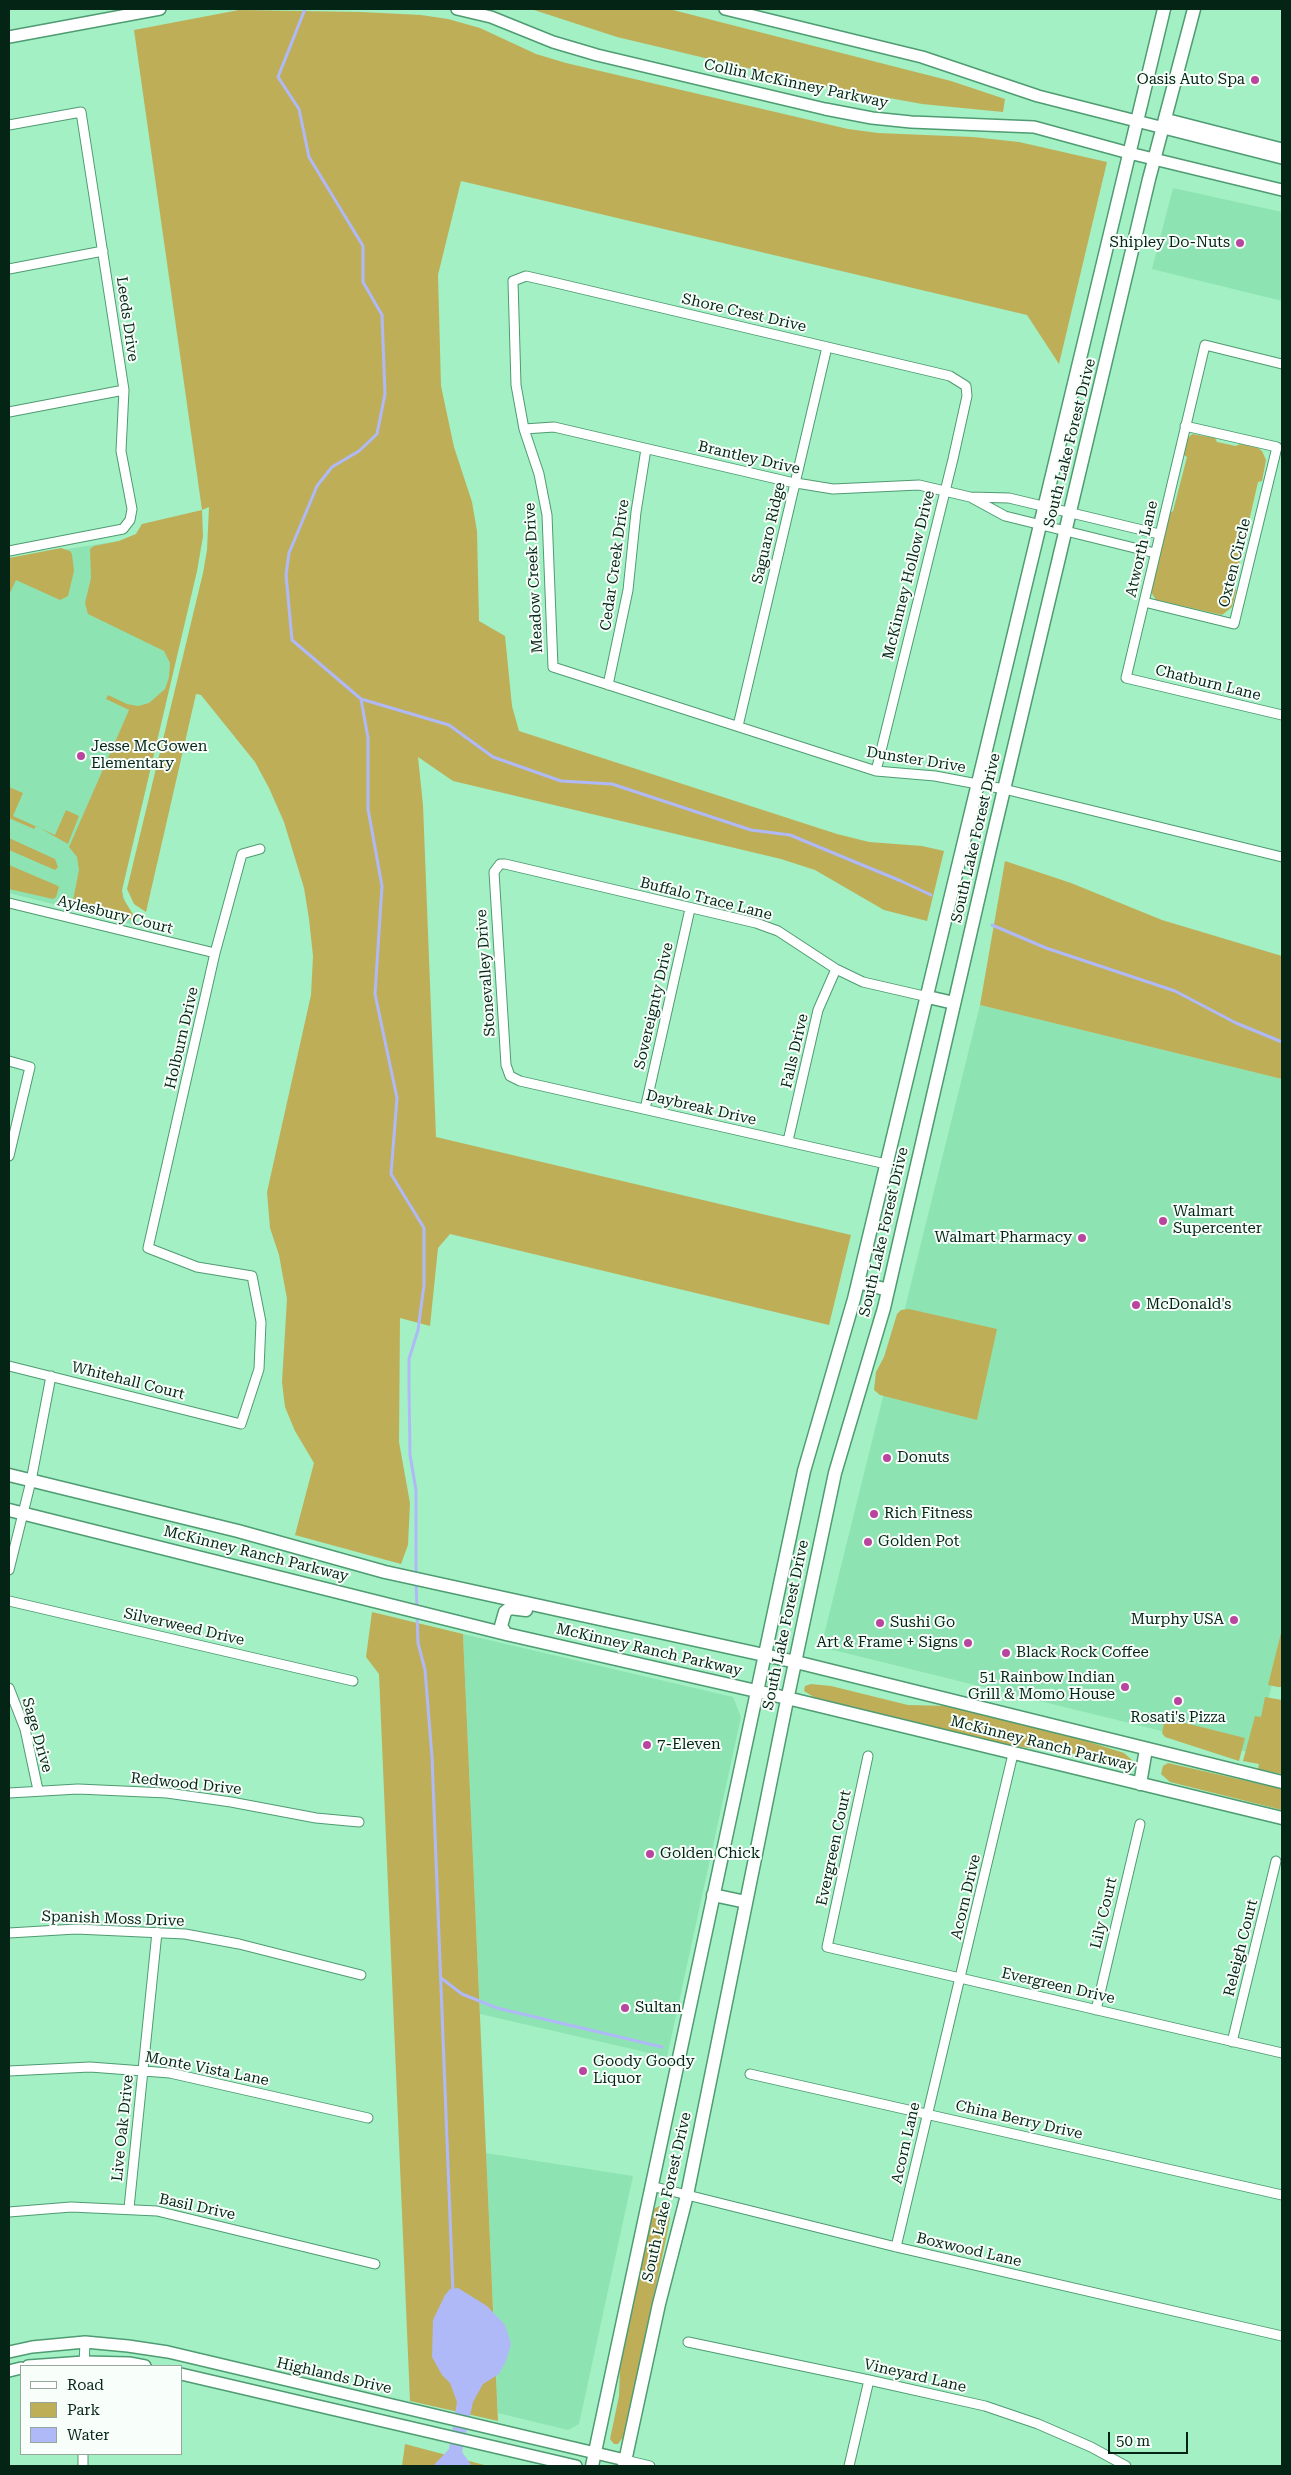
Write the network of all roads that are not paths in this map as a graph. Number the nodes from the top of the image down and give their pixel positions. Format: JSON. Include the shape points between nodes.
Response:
{"nodes":[{"id":1,"x":160,"y":9,"type":"edge"},
{"id":2,"x":457,"y":9,"type":"edge"},
{"id":3,"x":725,"y":9,"type":"edge"},
{"id":4,"x":1164,"y":9,"type":"edge"},
{"id":5,"x":1194,"y":9,"type":"edge"},
{"id":6,"x":9,"y":37,"type":"edge"},
{"id":7,"x":1137,"y":122,"type":"junction"},
{"id":8,"x":1164,"y":124,"type":"junction"},
{"id":9,"x":9,"y":125,"type":"edge"},
{"id":10,"x":1282,"y":149,"type":"edge"},
{"id":11,"x":1129,"y":153,"type":"junction"},
{"id":12,"x":1282,"y":158,"type":"edge"},
{"id":13,"x":1155,"y":159,"type":"junction"},
{"id":14,"x":1282,"y":190,"type":"edge"},
{"id":15,"x":103,"y":251,"type":"junction"},
{"id":16,"x":9,"y":269,"type":"edge"},
{"id":17,"x":513,"y":280,"type":"joint"},
{"id":18,"x":827,"y":347,"type":"junction"},
{"id":19,"x":1282,"y":364,"type":"edge"},
{"id":20,"x":966,"y":386,"type":"joint"},
{"id":21,"x":124,"y":390,"type":"junction"},
{"id":22,"x":9,"y":412,"type":"edge"},
{"id":23,"x":1185,"y":426,"type":"junction"},
{"id":24,"x":524,"y":429,"type":"junction"},
{"id":25,"x":646,"y":449,"type":"junction"},
{"id":26,"x":795,"y":483,"type":"junction"},
{"id":27,"x":944,"y":492,"type":"junction"},
{"id":28,"x":970,"y":497,"type":"junction"},
{"id":29,"x":1044,"y":507,"type":"junction"},
{"id":30,"x":1070,"y":512,"type":"junction"},
{"id":31,"x":1039,"y":526,"type":"junction"},
{"id":32,"x":1065,"y":532,"type":"junction"},
{"id":33,"x":1159,"y":534,"type":"junction"},
{"id":34,"x":9,"y":551,"type":"edge"},
{"id":35,"x":1155,"y":553,"type":"junction"},
{"id":36,"x":1144,"y":602,"type":"junction"},
{"id":37,"x":553,"y":667,"type":"joint"},
{"id":38,"x":1126,"y":678,"type":"joint"},
{"id":39,"x":608,"y":685,"type":"junction"},
{"id":40,"x":1282,"y":716,"type":"edge"},
{"id":41,"x":738,"y":726,"type":"junction"},
{"id":42,"x":876,"y":771,"type":"junction"},
{"id":43,"x":978,"y":784,"type":"junction"},
{"id":44,"x":1004,"y":789,"type":"junction"},
{"id":45,"x":260,"y":849,"type":"dead end"},
{"id":46,"x":1282,"y":857,"type":"edge"},
{"id":47,"x":496,"y":867,"type":"joint"},
{"id":48,"x":9,"y":903,"type":"edge"},
{"id":49,"x":690,"y":909,"type":"junction"},
{"id":50,"x":215,"y":953,"type":"junction"},
{"id":51,"x":836,"y":969,"type":"junction"},
{"id":52,"x":928,"y":997,"type":"junction"},
{"id":53,"x":954,"y":1003,"type":"junction"},
{"id":54,"x":9,"y":1062,"type":"edge"},
{"id":55,"x":510,"y":1076,"type":"joint"},
{"id":56,"x":645,"y":1109,"type":"junction"},
{"id":57,"x":788,"y":1141,"type":"junction"},
{"id":58,"x":9,"y":1156,"type":"edge"},
{"id":59,"x":886,"y":1164,"type":"junction"},
{"id":60,"x":858,"y":1282,"type":"junction"},
{"id":61,"x":888,"y":1290,"type":"junction"},
{"id":62,"x":9,"y":1366,"type":"edge"},
{"id":63,"x":51,"y":1376,"type":"junction"},
{"id":64,"x":241,"y":1424,"type":"joint"},
{"id":65,"x":9,"y":1475,"type":"edge"},
{"id":66,"x":31,"y":1481,"type":"junction"},
{"id":67,"x":9,"y":1510,"type":"edge"},
{"id":68,"x":22,"y":1513,"type":"junction"},
{"id":69,"x":9,"y":1570,"type":"edge"},
{"id":70,"x":9,"y":1601,"type":"edge"},
{"id":71,"x":563,"y":1612,"type":"junction"},
{"id":72,"x":506,"y":1634,"type":"junction"},
{"id":73,"x":764,"y":1656,"type":"junction"},
{"id":74,"x":796,"y":1662,"type":"junction"},
{"id":75,"x":353,"y":1681,"type":"dead end"},
{"id":76,"x":9,"y":1688,"type":"edge"},
{"id":77,"x":757,"y":1692,"type":"junction"},
{"id":78,"x":787,"y":1698,"type":"junction"},
{"id":79,"x":1146,"y":1748,"type":"junction"},
{"id":80,"x":1013,"y":1754,"type":"junction"},
{"id":81,"x":868,"y":1756,"type":"dead end"},
{"id":82,"x":1282,"y":1782,"type":"edge"},
{"id":83,"x":1140,"y":1784,"type":"junction"},
{"id":84,"x":38,"y":1790,"type":"junction"},
{"id":85,"x":9,"y":1793,"type":"edge"},
{"id":86,"x":1282,"y":1818,"type":"edge"},
{"id":87,"x":359,"y":1822,"type":"dead end"},
{"id":88,"x":1140,"y":1824,"type":"dead end"},
{"id":89,"x":1276,"y":1861,"type":"dead end"},
{"id":90,"x":713,"y":1895,"type":"junction"},
{"id":91,"x":746,"y":1902,"type":"junction"},
{"id":92,"x":157,"y":1932,"type":"junction"},
{"id":93,"x":9,"y":1933,"type":"edge"},
{"id":94,"x":827,"y":1947,"type":"joint"},
{"id":95,"x":362,"y":1975,"type":"dead end"},
{"id":96,"x":961,"y":1978,"type":"junction"},
{"id":97,"x":1096,"y":2010,"type":"junction"},
{"id":98,"x":1232,"y":2042,"type":"junction"},
{"id":99,"x":945,"y":2046,"type":"joint"},
{"id":100,"x":1282,"y":2053,"type":"edge"},
{"id":101,"x":143,"y":2070,"type":"junction"},
{"id":102,"x":9,"y":2071,"type":"edge"},
{"id":103,"x":750,"y":2074,"type":"dead end"},
{"id":104,"x":927,"y":2113,"type":"junction"},
{"id":105,"x":368,"y":2118,"type":"dead end"},
{"id":106,"x":651,"y":2186,"type":"junction"},
{"id":107,"x":687,"y":2195,"type":"junction"},
{"id":108,"x":1282,"y":2195,"type":"edge"},
{"id":109,"x":129,"y":2208,"type":"junction"},
{"id":110,"x":9,"y":2212,"type":"edge"},
{"id":111,"x":896,"y":2247,"type":"junction"},
{"id":112,"x":375,"y":2264,"type":"dead end"},
{"id":113,"x":1282,"y":2336,"type":"edge"},
{"id":114,"x":84,"y":2342,"type":"junction"},
{"id":115,"x":688,"y":2342,"type":"dead end"},
{"id":116,"x":9,"y":2352,"type":"edge"},
{"id":117,"x":84,"y":2364,"type":"edge"},
{"id":118,"x":56,"y":2365,"type":"edge"},
{"id":119,"x":140,"y":2365,"type":"edge"},
{"id":120,"x":182,"y":2374,"type":"edge"},
{"id":121,"x":869,"y":2380,"type":"junction"},
{"id":122,"x":374,"y":2402,"type":"junction"},
{"id":123,"x":371,"y":2419,"type":"junction"},
{"id":124,"x":595,"y":2451,"type":"junction"},
{"id":125,"x":624,"y":2463,"type":"edge"},
{"id":126,"x":576,"y":2466,"type":"edge"},
{"id":127,"x":592,"y":2466,"type":"edge"},
{"id":128,"x":650,"y":2466,"type":"edge"},
{"id":129,"x":849,"y":2466,"type":"edge"},
{"id":130,"x":1126,"y":2466,"type":"edge"}],
"edges":[{"from":1,"to":6,"type":"street"},
{"from":2,"to":11,"type":"street","name":"Collin McKinney Parkway","via":[[490,17],[597,55],[825,109],[911,122],[1034,127]]},
{"from":3,"to":7,"type":"street","via":[[922,57],[1007,87]]},
{"from":4,"to":7,"type":"main road","name":"South Lake Forest Drive"},
{"from":5,"to":8,"type":"main road","name":"South Lake Forest Drive"},
{"from":7,"to":8,"type":"street"},
{"from":7,"to":11,"type":"main road","name":"South Lake Forest Drive"},
{"from":8,"to":10,"type":"street"},
{"from":8,"to":12,"type":"street"},
{"from":8,"to":13,"type":"main road","name":"South Lake Forest Drive"},
{"from":9,"to":15,"type":"street","name":"Leeds Drive","via":[[81,112]]},
{"from":11,"to":13,"type":"street","name":"Collin McKinney Parkway"},
{"from":11,"to":29,"type":"main road","name":"South Lake Forest Drive"},
{"from":13,"to":14,"type":"street","name":"Collin McKinney Parkway"},
{"from":13,"to":30,"type":"main road","name":"South Lake Forest Drive"},
{"from":15,"to":16,"type":"street"},
{"from":15,"to":21,"type":"street","name":"Leeds Drive"},
{"from":17,"to":18,"type":"street","name":"Shore Crest Drive","via":[[526,276]]},
{"from":17,"to":24,"type":"street","name":"Meadow Creek Drive","via":[[516,385]]},
{"from":18,"to":20,"type":"street","name":"Shore Crest Drive","via":[[950,376]]},
{"from":18,"to":26,"type":"street","name":"Saguaro Ridge"},
{"from":19,"to":23,"type":"street","name":"Atworth Lane","via":[[1205,345]]},
{"from":20,"to":27,"type":"street","name":"McKinney Hollow Drive","via":[[967,396]]},
{"from":21,"to":22,"type":"street"},
{"from":21,"to":34,"type":"street","name":"Leeds Drive","via":[[121,451],[132,509],[130,520],[123,529]]},
{"from":23,"to":33,"type":"street","name":"Atworth Lane"},
{"from":23,"to":36,"type":"street","name":"Oxten Circle","via":[[1277,447],[1234,624]]},
{"from":24,"to":25,"type":"street","name":"Brantley Drive","via":[[554,427]]},
{"from":24,"to":37,"type":"street","name":"Meadow Creek Drive","via":[[539,474],[547,515]]},
{"from":25,"to":26,"type":"street","name":"Brantley Drive"},
{"from":25,"to":39,"type":"street","name":"Cedar Creek Drive","via":[[628,590]]},
{"from":26,"to":27,"type":"street","name":"Brantley Drive","via":[[833,489],[919,485]]},
{"from":26,"to":41,"type":"street","name":"Saguaro Ridge"},
{"from":27,"to":28,"type":"street","name":"Brantley Drive"},
{"from":27,"to":42,"type":"street","name":"McKinney Hollow Drive"},
{"from":28,"to":29,"type":"street","name":"Brantley Drive","via":[[1009,498]]},
{"from":28,"to":31,"type":"street","name":"Brantley Drive","via":[[1005,516]]},
{"from":29,"to":30,"type":"street","name":"Brantley Drive"},
{"from":29,"to":31,"type":"main road","name":"South Lake Forest Drive"},
{"from":30,"to":32,"type":"main road","name":"South Lake Forest Drive"},
{"from":30,"to":33,"type":"street","name":"Brantley Drive"},
{"from":31,"to":32,"type":"street","name":"Brantley Drive"},
{"from":31,"to":43,"type":"main road","name":"South Lake Forest Drive"},
{"from":32,"to":35,"type":"street","name":"Brantley Drive"},
{"from":32,"to":44,"type":"main road","name":"South Lake Forest Drive"},
{"from":33,"to":35,"type":"street","name":"Atworth Lane"},
{"from":35,"to":36,"type":"street","name":"Atworth Lane"},
{"from":36,"to":38,"type":"street","name":"Atworth Lane"},
{"from":37,"to":39,"type":"street","name":"Dunster Drive"},
{"from":38,"to":40,"type":"street","name":"Chatburn Lane"},
{"from":39,"to":41,"type":"street","name":"Dunster Drive"},
{"from":41,"to":42,"type":"street","name":"Dunster Drive"},
{"from":42,"to":43,"type":"street","name":"Dunster Drive"},
{"from":43,"to":44,"type":"street","name":"Dunster Drive"},
{"from":43,"to":52,"type":"main road","name":"South Lake Forest Drive"},
{"from":44,"to":46,"type":"street","name":"Dunster Drive"},
{"from":44,"to":53,"type":"main road","name":"South Lake Forest Drive"},
{"from":45,"to":50,"type":"street","name":"Holburn Drive","via":[[242,854]]},
{"from":47,"to":49,"type":"street","name":"Buffalo Trace Lane","via":[[505,864]]},
{"from":47,"to":55,"type":"street","name":"Stonevalley Drive","via":[[493,877],[506,1065]]},
{"from":48,"to":50,"type":"street","name":"Aylesbury Court"},
{"from":49,"to":51,"type":"street","name":"Buffalo Trace Lane","via":[[778,931]]},
{"from":49,"to":56,"type":"street","name":"Sovereignty Drive"},
{"from":50,"to":64,"type":"street","name":"Holburn Drive","via":[[148,1248],[197,1267],[252,1276],[261,1322],[259,1369]]},
{"from":51,"to":52,"type":"street","name":"Buffalo Trace Lane","via":[[863,982]]},
{"from":51,"to":57,"type":"street","name":"Falls Drive","via":[[818,1010]]},
{"from":52,"to":53,"type":"main road"},
{"from":52,"to":59,"type":"main road","name":"South Lake Forest Drive"},
{"from":53,"to":61,"type":"main road","name":"South Lake Forest Drive"},
{"from":54,"to":58,"type":"street","via":[[30,1067]]},
{"from":55,"to":56,"type":"street","name":"Daybreak Drive"},
{"from":56,"to":57,"type":"street","name":"Daybreak Drive"},
{"from":57,"to":59,"type":"street","name":"Daybreak Drive"},
{"from":59,"to":60,"type":"main road","name":"South Lake Forest Drive"},
{"from":60,"to":61,"type":"main road"},
{"from":60,"to":73,"type":"main road","name":"South Lake Forest Drive","via":[[804,1470]]},
{"from":61,"to":74,"type":"main road","name":"South Lake Forest Drive","via":[[835,1473]]},
{"from":62,"to":63,"type":"street","name":"Whitehall Court"},
{"from":63,"to":64,"type":"street","name":"Whitehall Court"},
{"from":63,"to":66,"type":"street"},
{"from":65,"to":66,"type":"main road","name":"McKinney Ranch Parkway"},
{"from":66,"to":68,"type":"street"},
{"from":66,"to":71,"type":"main road","name":"McKinney Ranch Parkway","via":[[386,1572]]},
{"from":67,"to":68,"type":"main road","name":"McKinney Ranch Parkway"},
{"from":68,"to":69,"type":"street"},
{"from":68,"to":72,"type":"main road","name":"McKinney Ranch Parkway"},
{"from":70,"to":75,"type":"street","name":"Silverweed Drive"},
{"from":71,"to":72,"type":"main road","via":[[510,1608],[504,1612],[500,1622]]},
{"from":71,"to":73,"type":"main road","name":"McKinney Ranch Parkway"},
{"from":72,"to":77,"type":"main road","name":"McKinney Ranch Parkway"},
{"from":73,"to":74,"type":"main road","name":"McKinney Ranch Parkway"},
{"from":73,"to":77,"type":"main road","name":"South Lake Forest Drive"},
{"from":74,"to":78,"type":"main road","name":"South Lake Forest Drive"},
{"from":74,"to":79,"type":"main road","name":"McKinney Ranch Parkway"},
{"from":76,"to":84,"type":"street","name":"Sage Drive","via":[[25,1729]]},
{"from":77,"to":78,"type":"main road","name":"McKinney Ranch Parkway"},
{"from":77,"to":90,"type":"main road","name":"South Lake Forest Drive"},
{"from":78,"to":80,"type":"main road","name":"McKinney Ranch Parkway"},
{"from":78,"to":91,"type":"main road","name":"South Lake Forest Drive"},
{"from":79,"to":82,"type":"main road","name":"McKinney Ranch Parkway"},
{"from":79,"to":83,"type":"main road"},
{"from":80,"to":83,"type":"main road","name":"McKinney Ranch Parkway"},
{"from":80,"to":96,"type":"street","name":"Acorn Drive"},
{"from":81,"to":94,"type":"street","name":"Evergreen Court"},
{"from":83,"to":86,"type":"main road","name":"McKinney Ranch Parkway"},
{"from":84,"to":85,"type":"street","name":"Redwood Drive"},
{"from":84,"to":87,"type":"street","name":"Redwood Drive","via":[[167,1793]]},
{"from":88,"to":97,"type":"street","name":"Lily Court"},
{"from":89,"to":98,"type":"street","name":"Releigh Court"},
{"from":90,"to":91,"type":"main road"},
{"from":90,"to":106,"type":"main road","name":"South Lake Forest Drive"},
{"from":91,"to":107,"type":"main road","name":"South Lake Forest Drive"},
{"from":92,"to":93,"type":"street","name":"Spanish Moss Drive","via":[[76,1929]]},
{"from":92,"to":95,"type":"street","name":"Spanish Moss Drive","via":[[239,1944]]},
{"from":92,"to":101,"type":"street","name":"Live Oak Drive"},
{"from":94,"to":96,"type":"street","name":"Evergreen Drive"},
{"from":96,"to":97,"type":"street","name":"Evergreen Drive"},
{"from":96,"to":99,"type":"street","name":"Acorn Drive"},
{"from":97,"to":98,"type":"street","name":"Evergreen Drive"},
{"from":98,"to":100,"type":"street","name":"Evergreen Drive"},
{"from":99,"to":104,"type":"street","name":"Acorn Lane"},
{"from":101,"to":102,"type":"street","name":"Monte Vista Lane","via":[[62,2067]]},
{"from":101,"to":105,"type":"street","name":"Monte Vista Lane","via":[[202,2079]]},
{"from":101,"to":109,"type":"street","name":"Live Oak Drive"},
{"from":103,"to":104,"type":"street","name":"China Berry Drive"},
{"from":104,"to":108,"type":"street","name":"China Berry Drive"},
{"from":104,"to":111,"type":"street","name":"Acorn Lane"},
{"from":106,"to":107,"type":"street","name":"Boxwood Lane"},
{"from":106,"to":124,"type":"main road","name":"South Lake Forest Drive"},
{"from":107,"to":111,"type":"street","name":"Boxwood Lane"},
{"from":107,"to":125,"type":"main road","name":"South Lake Forest Drive"},
{"from":109,"to":110,"type":"street","name":"Basil Drive","via":[[71,2207]]},
{"from":109,"to":112,"type":"street","name":"Basil Drive","via":[[186,2217]]},
{"from":111,"to":113,"type":"street","name":"Boxwood Lane"},
{"from":114,"to":116,"type":"street","name":"Highlands Drive"},
{"from":114,"to":117,"type":"street"},
{"from":114,"to":122,"type":"street","name":"Highlands Drive","via":[[168,2352]]},
{"from":115,"to":121,"type":"street","name":"Vineyard Lane"},
{"from":117,"to":118,"type":"street"},
{"from":117,"to":119,"type":"street"},
{"from":120,"to":123,"type":"street"},
{"from":121,"to":129,"type":"street"},
{"from":121,"to":130,"type":"street","name":"Vineyard Lane","via":[[985,2406],[1038,2424]]},
{"from":122,"to":123,"type":"street"},
{"from":122,"to":124,"type":"street","name":"Highlands Drive"},
{"from":123,"to":126,"type":"street"},
{"from":124,"to":125,"type":"street","name":"Highlands Drive"},
{"from":124,"to":127,"type":"main road","name":"South Lake Forest Drive"},
{"from":125,"to":128,"type":"street","name":"Highlands Drive"}]}
